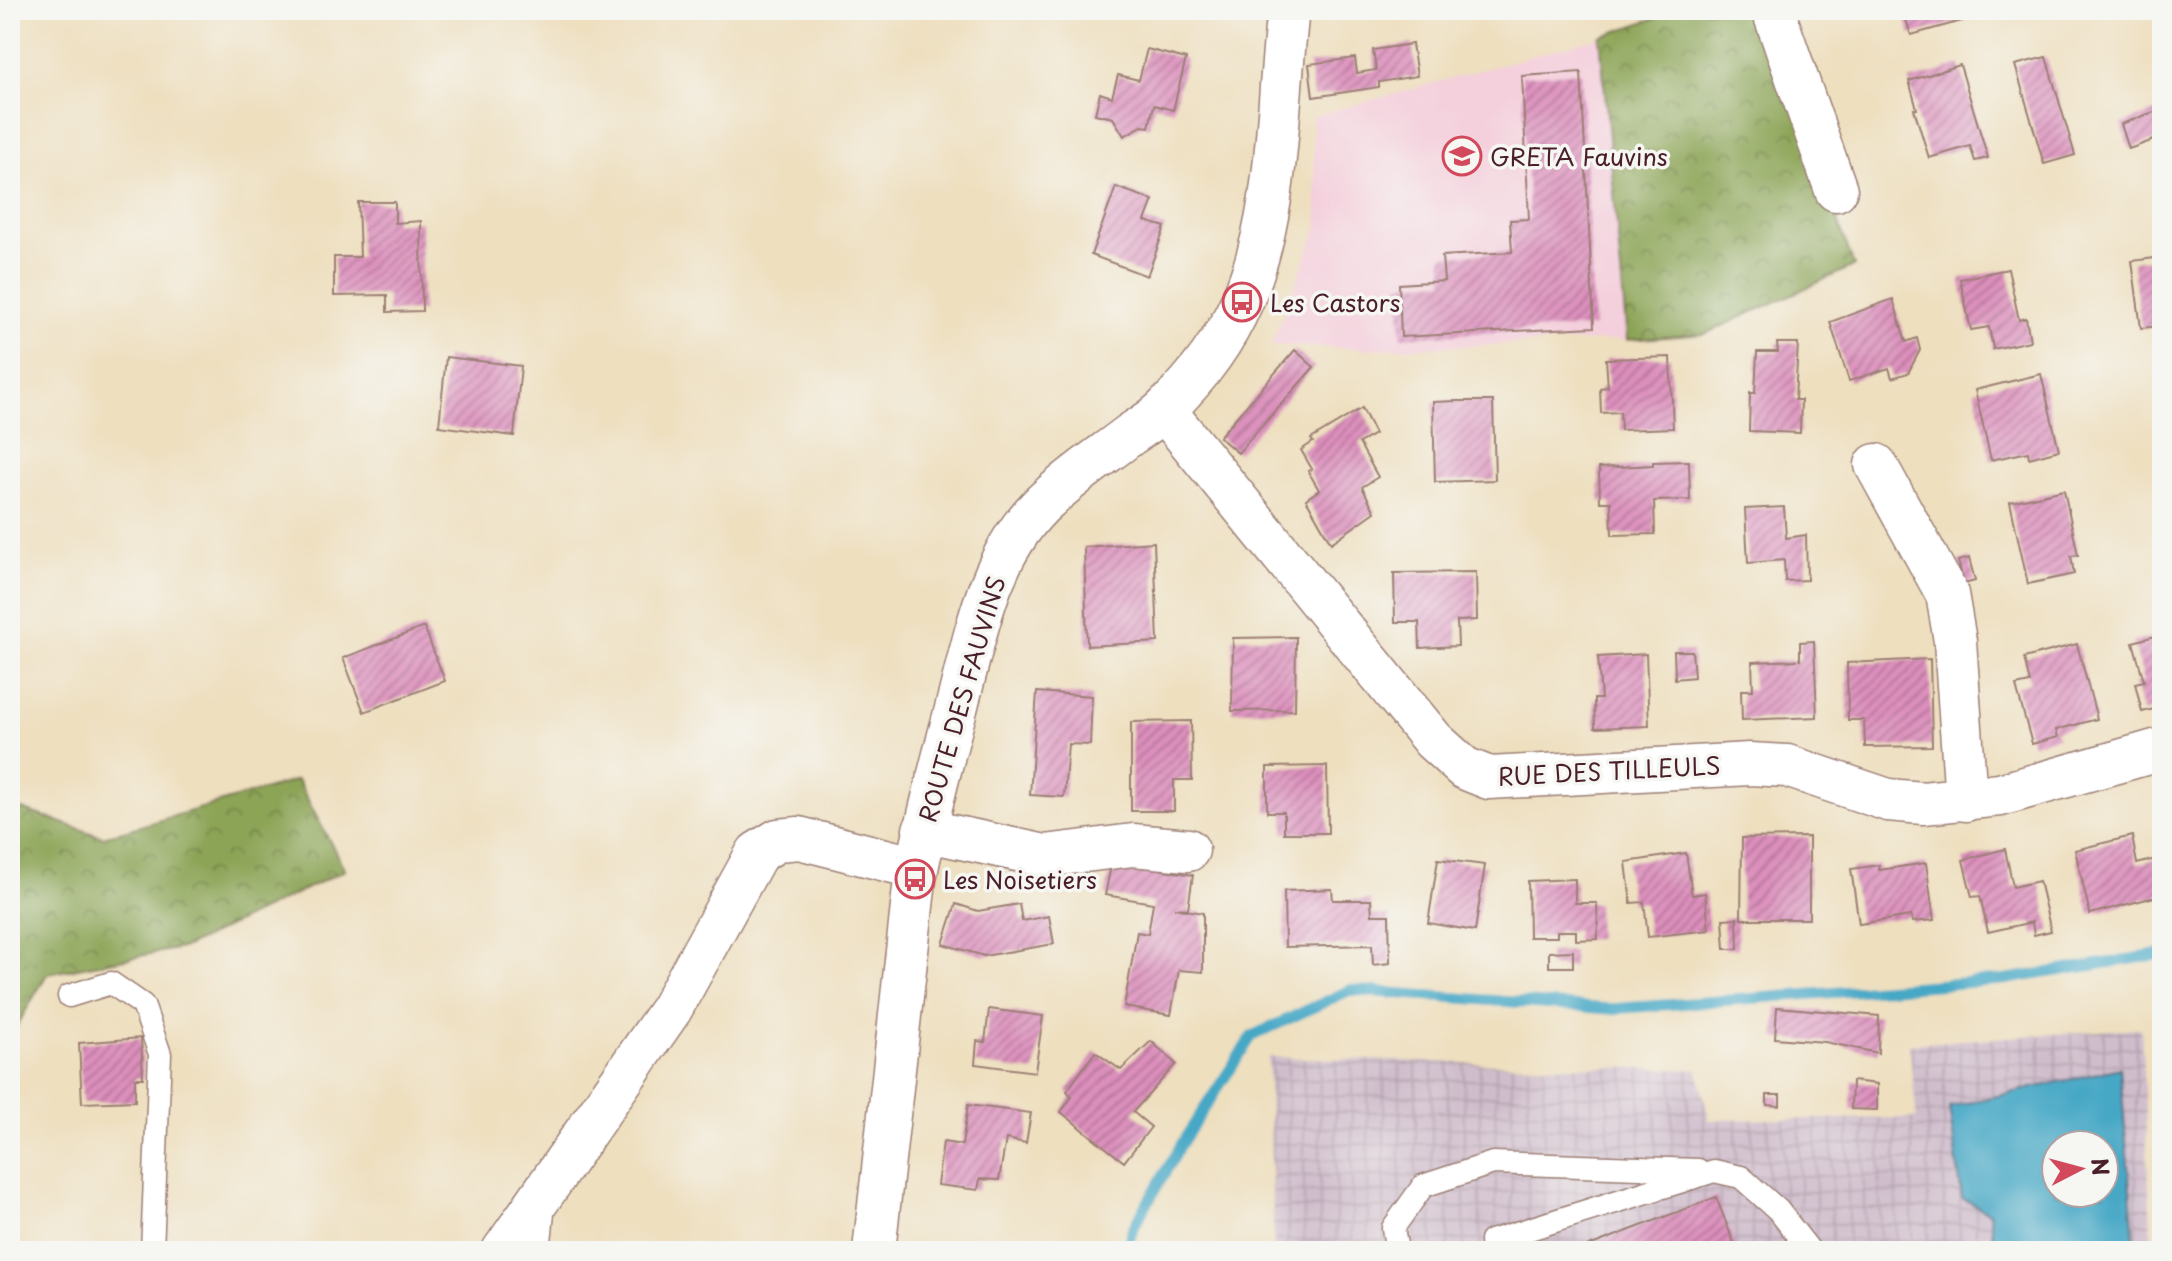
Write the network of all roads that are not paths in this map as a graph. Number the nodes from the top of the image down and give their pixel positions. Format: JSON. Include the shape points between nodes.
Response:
{"nodes":[{"id":1,"x":1288,"y":10,"type":"edge"},
{"id":2,"x":1773,"y":10,"type":"edge"},
{"id":3,"x":1836,"y":190,"type":"dead end"},
{"id":4,"x":1164,"y":410,"type":"junction"},
{"id":5,"x":1876,"y":465,"type":"dead end"},
{"id":6,"x":2162,"y":749,"type":"edge"},
{"id":7,"x":1966,"y":800,"type":"junction"},
{"id":8,"x":921,"y":849,"type":"junction"},
{"id":9,"x":1188,"y":850,"type":"dead end"},
{"id":10,"x":69,"y":996,"type":"dead end"},
{"id":11,"x":1714,"y":1171,"type":"junction"},
{"id":12,"x":546,"y":1187,"type":"junction"},
{"id":13,"x":152,"y":1251,"type":"edge"},
{"id":14,"x":503,"y":1251,"type":"edge"},
{"id":15,"x":539,"y":1251,"type":"edge"},
{"id":16,"x":874,"y":1251,"type":"edge"},
{"id":17,"x":1397,"y":1251,"type":"edge"},
{"id":18,"x":1492,"y":1251,"type":"edge"},
{"id":19,"x":1810,"y":1251,"type":"edge"}],
"edges":[{"from":1,"to":4,"type":"street","name":"ROUTE DES FAUVINS","via":[[1272,181],[1257,259],[1224,335]]},
{"from":2,"to":3,"type":"street"},
{"from":4,"to":7,"type":"street","name":"RUE DES TILLEULS","via":[[1433,740],[1464,768],[1489,778],[1775,765],[1888,800]]},
{"from":4,"to":8,"type":"street","name":"ROUTE DES FAUVINS","via":[[1041,506],[999,565]]},
{"from":5,"to":7,"type":"street","via":[[1947,594]]},
{"from":6,"to":7,"type":"street","name":"RUE DES TILLEULS"},
{"from":8,"to":9,"type":"street","via":[[1045,856],[1133,845]]},
{"from":8,"to":12,"type":"street","via":[[799,838],[778,840],[757,853],[671,1009]]},
{"from":8,"to":16,"type":"street","name":"ROUTE DES FAUVINS"},
{"from":10,"to":13,"type":"lane","via":[[111,983],[143,1005],[160,1054]]},
{"from":11,"to":17,"type":"lane","via":[[1493,1163],[1423,1186],[1393,1228]]},
{"from":11,"to":18,"type":"lane","via":[[1491,1241]]},
{"from":11,"to":19,"type":"lane","via":[[1741,1177],[1778,1210]]},
{"from":12,"to":14,"type":"street"},
{"from":12,"to":15,"type":"lane"}]}
